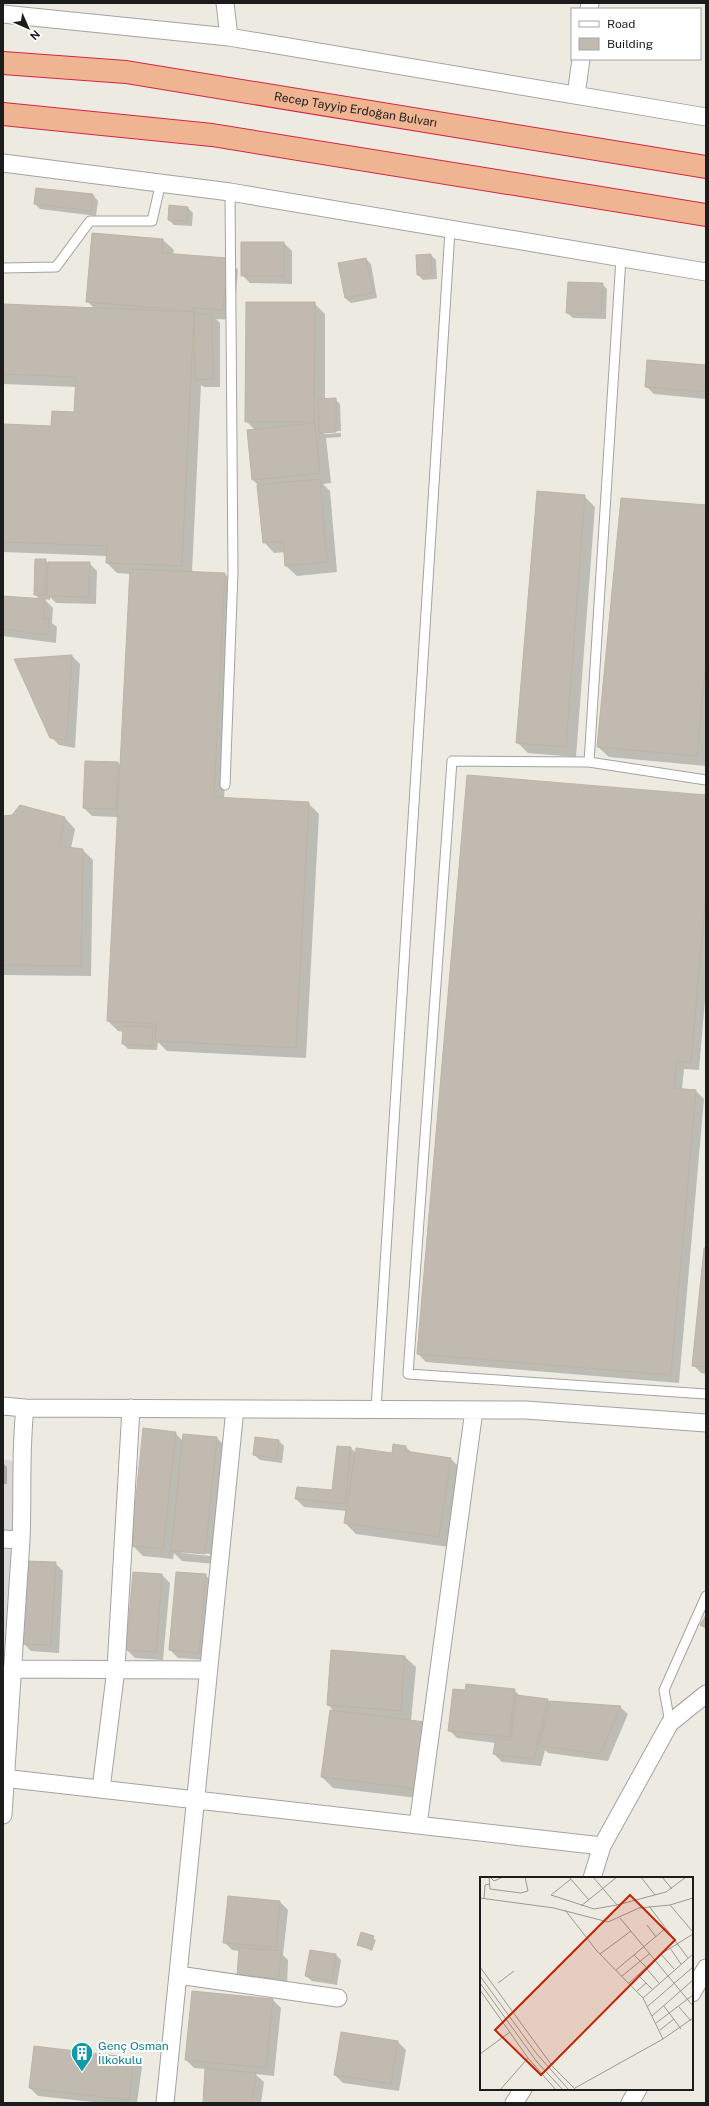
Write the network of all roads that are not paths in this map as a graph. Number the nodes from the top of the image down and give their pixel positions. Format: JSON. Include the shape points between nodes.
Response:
{"nodes":[{"id":1,"x":225,"y":3,"type":"edge"},
{"id":2,"x":3,"y":14,"type":"edge"},
{"id":3,"x":229,"y":37,"type":"junction"},
{"id":4,"x":581,"y":60,"type":"edge"},
{"id":5,"x":3,"y":63,"type":"edge"},
{"id":6,"x":576,"y":95,"type":"junction"},
{"id":7,"x":3,"y":114,"type":"edge"},
{"id":8,"x":706,"y":117,"type":"edge"},
{"id":9,"x":3,"y":163,"type":"edge"},
{"id":10,"x":706,"y":167,"type":"edge"},
{"id":11,"x":161,"y":182,"type":"junction"},
{"id":12,"x":230,"y":192,"type":"junction"},
{"id":13,"x":706,"y":215,"type":"edge"},
{"id":14,"x":450,"y":230,"type":"junction"},
{"id":15,"x":621,"y":258,"type":"junction"},
{"id":16,"x":3,"y":268,"type":"edge"},
{"id":17,"x":706,"y":272,"type":"edge"},
{"id":18,"x":589,"y":762,"type":"junction"},
{"id":19,"x":706,"y":780,"type":"edge"},
{"id":20,"x":225,"y":785,"type":"dead end"},
{"id":21,"x":706,"y":1394,"type":"edge"},
{"id":22,"x":3,"y":1406,"type":"edge"},
{"id":23,"x":25,"y":1408,"type":"junction"},
{"id":24,"x":131,"y":1408,"type":"junction"},
{"id":25,"x":235,"y":1409,"type":"junction"},
{"id":26,"x":376,"y":1410,"type":"junction"},
{"id":27,"x":474,"y":1410,"type":"junction"},
{"id":28,"x":706,"y":1423,"type":"edge"},
{"id":29,"x":3,"y":1539,"type":"edge"},
{"id":30,"x":21,"y":1540,"type":"junction"},
{"id":31,"x":706,"y":1596,"type":"edge"},
{"id":32,"x":10,"y":1660,"type":"edge"},
{"id":33,"x":116,"y":1669,"type":"junction"},
{"id":34,"x":208,"y":1670,"type":"junction"},
{"id":35,"x":706,"y":1694,"type":"edge"},
{"id":36,"x":670,"y":1723,"type":"junction"},
{"id":37,"x":4,"y":1778,"type":"edge"},
{"id":38,"x":101,"y":1789,"type":"junction"},
{"id":39,"x":195,"y":1800,"type":"junction"},
{"id":40,"x":3,"y":1815,"type":"edge"},
{"id":41,"x":418,"y":1825,"type":"junction"},
{"id":42,"x":602,"y":1846,"type":"junction"},
{"id":43,"x":592,"y":1877,"type":"edge"},
{"id":44,"x":706,"y":1968,"type":"edge"},
{"id":45,"x":178,"y":1975,"type":"junction"},
{"id":46,"x":693,"y":1991,"type":"edge"},
{"id":47,"x":338,"y":1998,"type":"dead end"},
{"id":48,"x":522,"y":2090,"type":"edge"},
{"id":49,"x":637,"y":2090,"type":"edge"},
{"id":50,"x":165,"y":2103,"type":"edge"},
{"id":51,"x":514,"y":2103,"type":"edge"},
{"id":52,"x":630,"y":2103,"type":"edge"}],
"edges":[{"from":1,"to":3,"type":"street"},
{"from":2,"to":3,"type":"street"},
{"from":3,"to":6,"type":"street"},
{"from":4,"to":6,"type":"street"},
{"from":5,"to":10,"type":"highway","name":"Recep Tayyip Erdoğan Bulvarı","via":[[126,72]]},
{"from":6,"to":8,"type":"street"},
{"from":7,"to":13,"type":"highway","via":[[212,134]]},
{"from":9,"to":11,"type":"street"},
{"from":11,"to":12,"type":"street"},
{"from":11,"to":16,"type":"lane","via":[[152,221],[90,221],[56,267]]},
{"from":12,"to":14,"type":"street"},
{"from":12,"to":20,"type":"lane","via":[[233,572]]},
{"from":14,"to":15,"type":"street"},
{"from":14,"to":26,"type":"lane"},
{"from":15,"to":17,"type":"street"},
{"from":15,"to":18,"type":"lane"},
{"from":18,"to":19,"type":"lane"},
{"from":18,"to":21,"type":"lane","via":[[452,761],[408,1374]]},
{"from":22,"to":23,"type":"street"},
{"from":23,"to":24,"type":"street"},
{"from":23,"to":30,"type":"street","via":[[22,1437]]},
{"from":24,"to":25,"type":"street"},
{"from":24,"to":33,"type":"street"},
{"from":25,"to":26,"type":"street"},
{"from":25,"to":34,"type":"street"},
{"from":26,"to":27,"type":"street"},
{"from":27,"to":28,"type":"street","via":[[526,1410]]},
{"from":27,"to":41,"type":"street"},
{"from":29,"to":30,"type":"street"},
{"from":30,"to":32,"type":"street"},
{"from":31,"to":36,"type":"lane","via":[[664,1690]]},
{"from":32,"to":33,"type":"street"},
{"from":32,"to":37,"type":"street"},
{"from":33,"to":34,"type":"street"},
{"from":33,"to":38,"type":"street"},
{"from":34,"to":39,"type":"street"},
{"from":35,"to":36,"type":"street"},
{"from":36,"to":42,"type":"street"},
{"from":37,"to":38,"type":"street"},
{"from":37,"to":40,"type":"street"},
{"from":38,"to":39,"type":"street"},
{"from":39,"to":41,"type":"street"},
{"from":39,"to":45,"type":"street"},
{"from":41,"to":42,"type":"street"},
{"from":42,"to":43,"type":"street"},
{"from":44,"to":46,"type":"street"},
{"from":45,"to":47,"type":"street"},
{"from":45,"to":50,"type":"street"},
{"from":48,"to":51,"type":"street"},
{"from":49,"to":52,"type":"street"}]}
